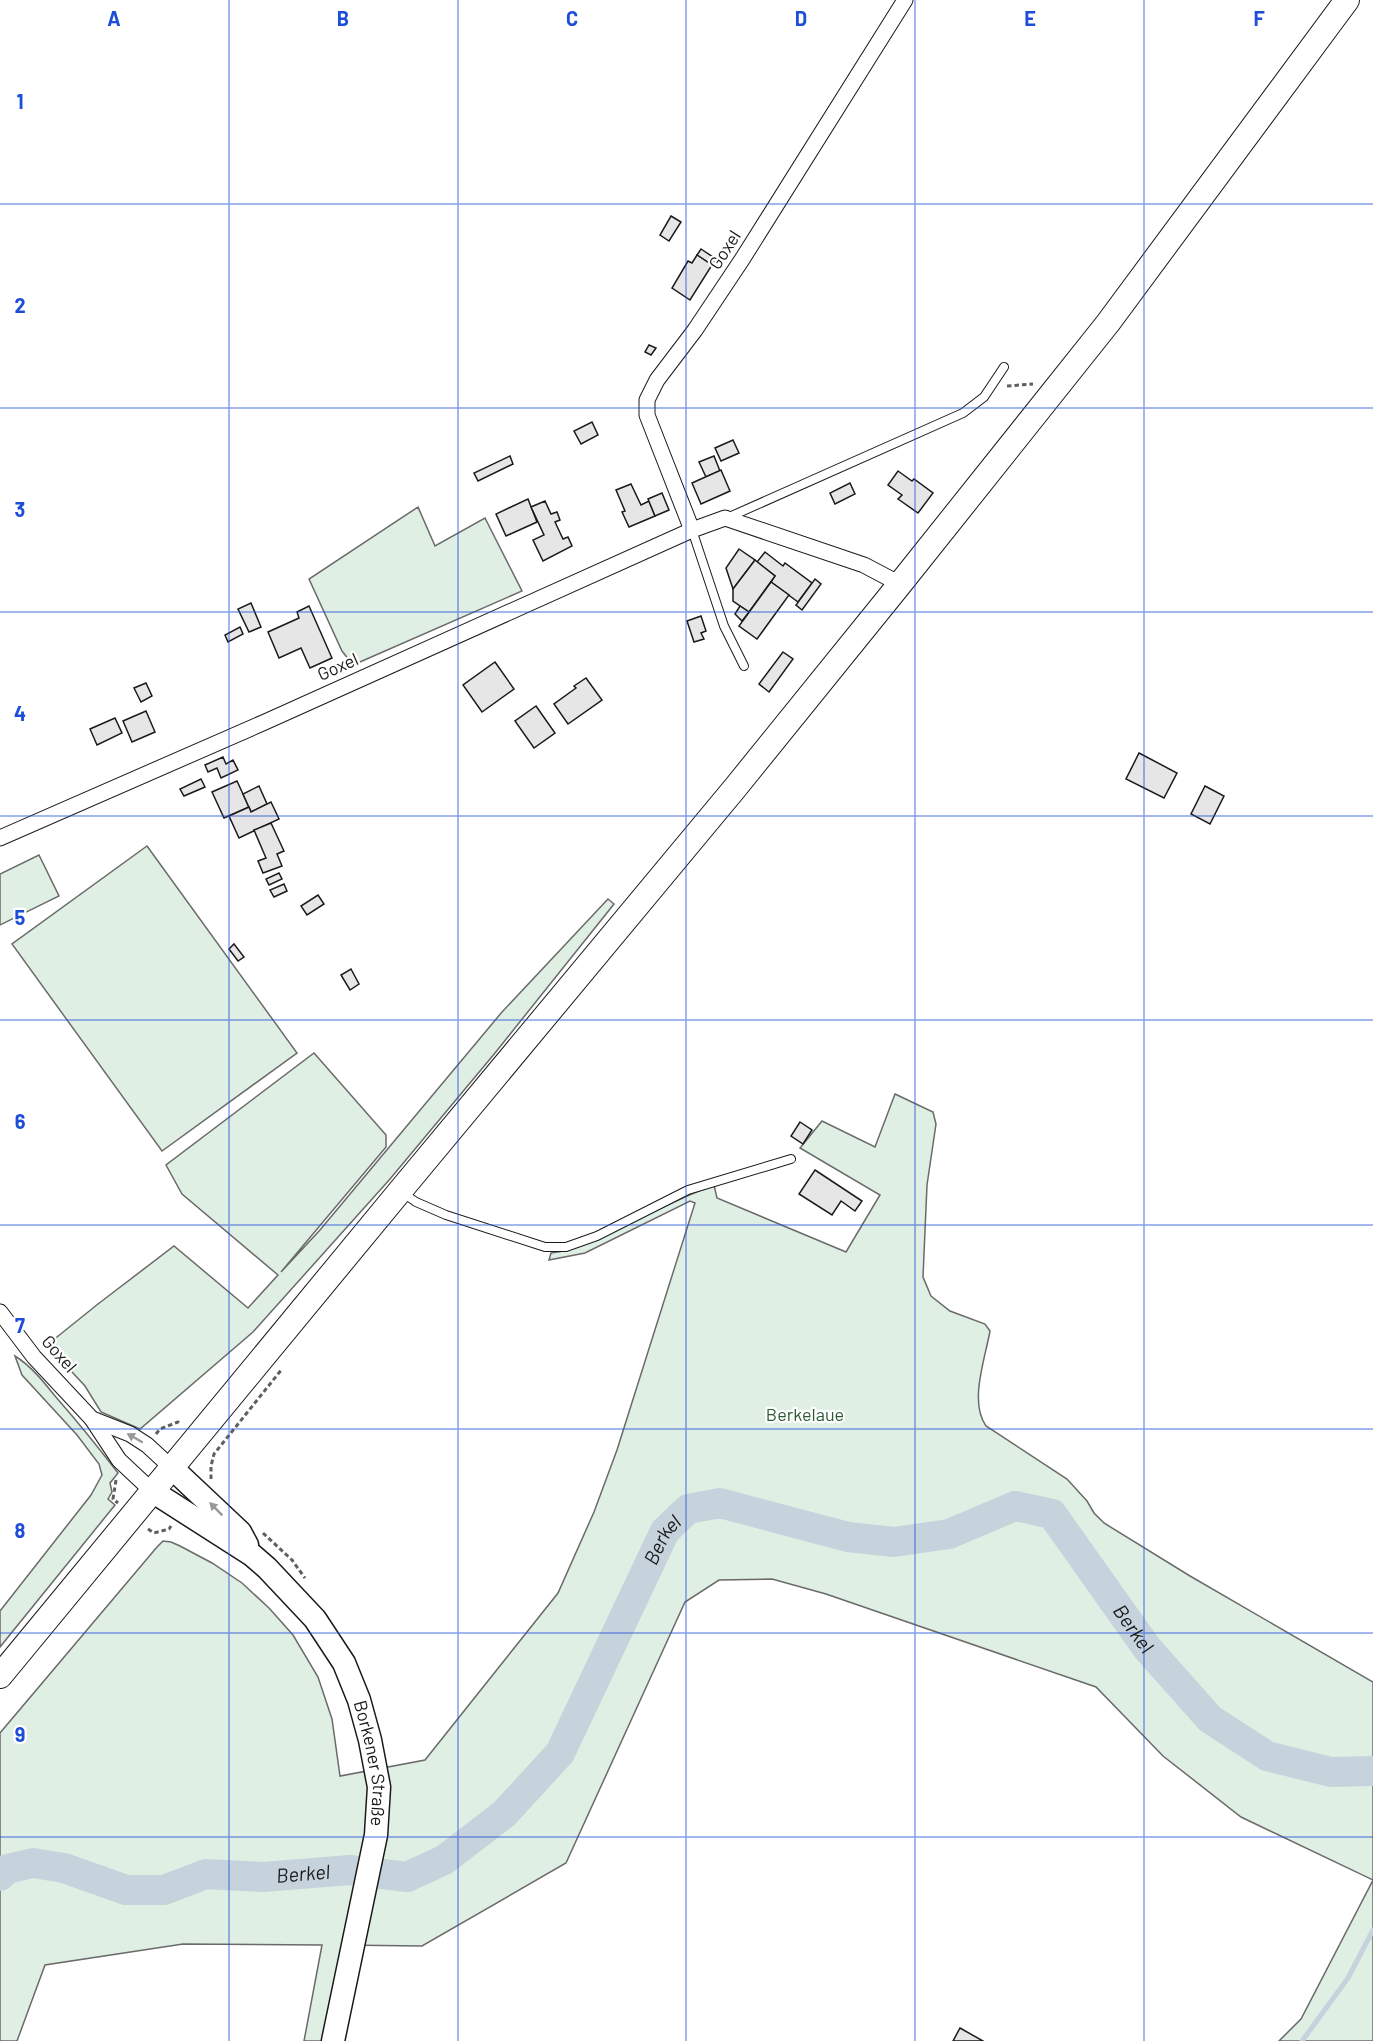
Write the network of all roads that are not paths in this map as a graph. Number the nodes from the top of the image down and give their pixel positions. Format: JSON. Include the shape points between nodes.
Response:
{"nodes":[{"id":1,"x":905,"y":0,"type":"edge"},
{"id":2,"x":1347,"y":0,"type":"edge"},
{"id":3,"x":1004,"y":367,"type":"dead end"},
{"id":4,"x":725,"y":518,"type":"junction"},
{"id":5,"x":692,"y":530,"type":"junction"},
{"id":6,"x":900,"y":584,"type":"junction"},
{"id":7,"x":744,"y":666,"type":"dead end"},
{"id":8,"x":0,"y":838,"type":"edge"},
{"id":9,"x":791,"y":1159,"type":"dead end"},
{"id":10,"x":399,"y":1191,"type":"junction"},
{"id":11,"x":0,"y":1312,"type":"edge"},
{"id":12,"x":6,"y":1330,"type":"edge"},
{"id":13,"x":92,"y":1419,"type":"junction"},
{"id":14,"x":172,"y":1468,"type":"junction"},
{"id":15,"x":152,"y":1491,"type":"junction"},
{"id":16,"x":252,"y":1554,"type":"junction"},
{"id":17,"x":0,"y":1676,"type":"edge"},
{"id":18,"x":333,"y":2041,"type":"edge"}],
"edges":[{"from":1,"to":5,"type":"street","name":"Goxel","via":[[743,258],[647,400],[647,415]]},
{"from":2,"to":6,"type":"main road","via":[[1108,322]]},
{"from":3,"to":4,"type":"lane","via":[[984,397],[963,413]]},
{"from":4,"to":5,"type":"street","name":"Goxel"},
{"from":4,"to":6,"type":"street","via":[[864,564]]},
{"from":5,"to":7,"type":"lane","via":[[724,626]]},
{"from":5,"to":8,"type":"street","name":"Goxel"},
{"from":6,"to":10,"type":"main road"},
{"from":9,"to":10,"type":"lane","via":[[688,1190],[597,1236],[566,1247],[545,1247],[446,1215]]},
{"from":10,"to":14,"type":"main road"},
{"from":11,"to":12,"type":"street","name":"Goxel"},
{"from":12,"to":13,"type":"street","name":"Goxel"},
{"from":14,"to":13,"type":"street","name":"Goxel","one_way":true,"via":[[147,1445]]},
{"from":13,"to":15,"type":"street","name":"Goxel","via":[[119,1460]]},
{"from":14,"to":15,"type":"main road"},
{"from":16,"to":14,"type":"street","name":"Borkener Straße","one_way":true,"via":[[240,1532]]},
{"from":15,"to":16,"type":"street","name":"Borkener Straße"},
{"from":15,"to":17,"type":"main road"},
{"from":16,"to":18,"type":"street","name":"Borkener Straße","via":[[315,1619],[344,1663],[359,1700],[379,1787],[376,1835]]}]}
